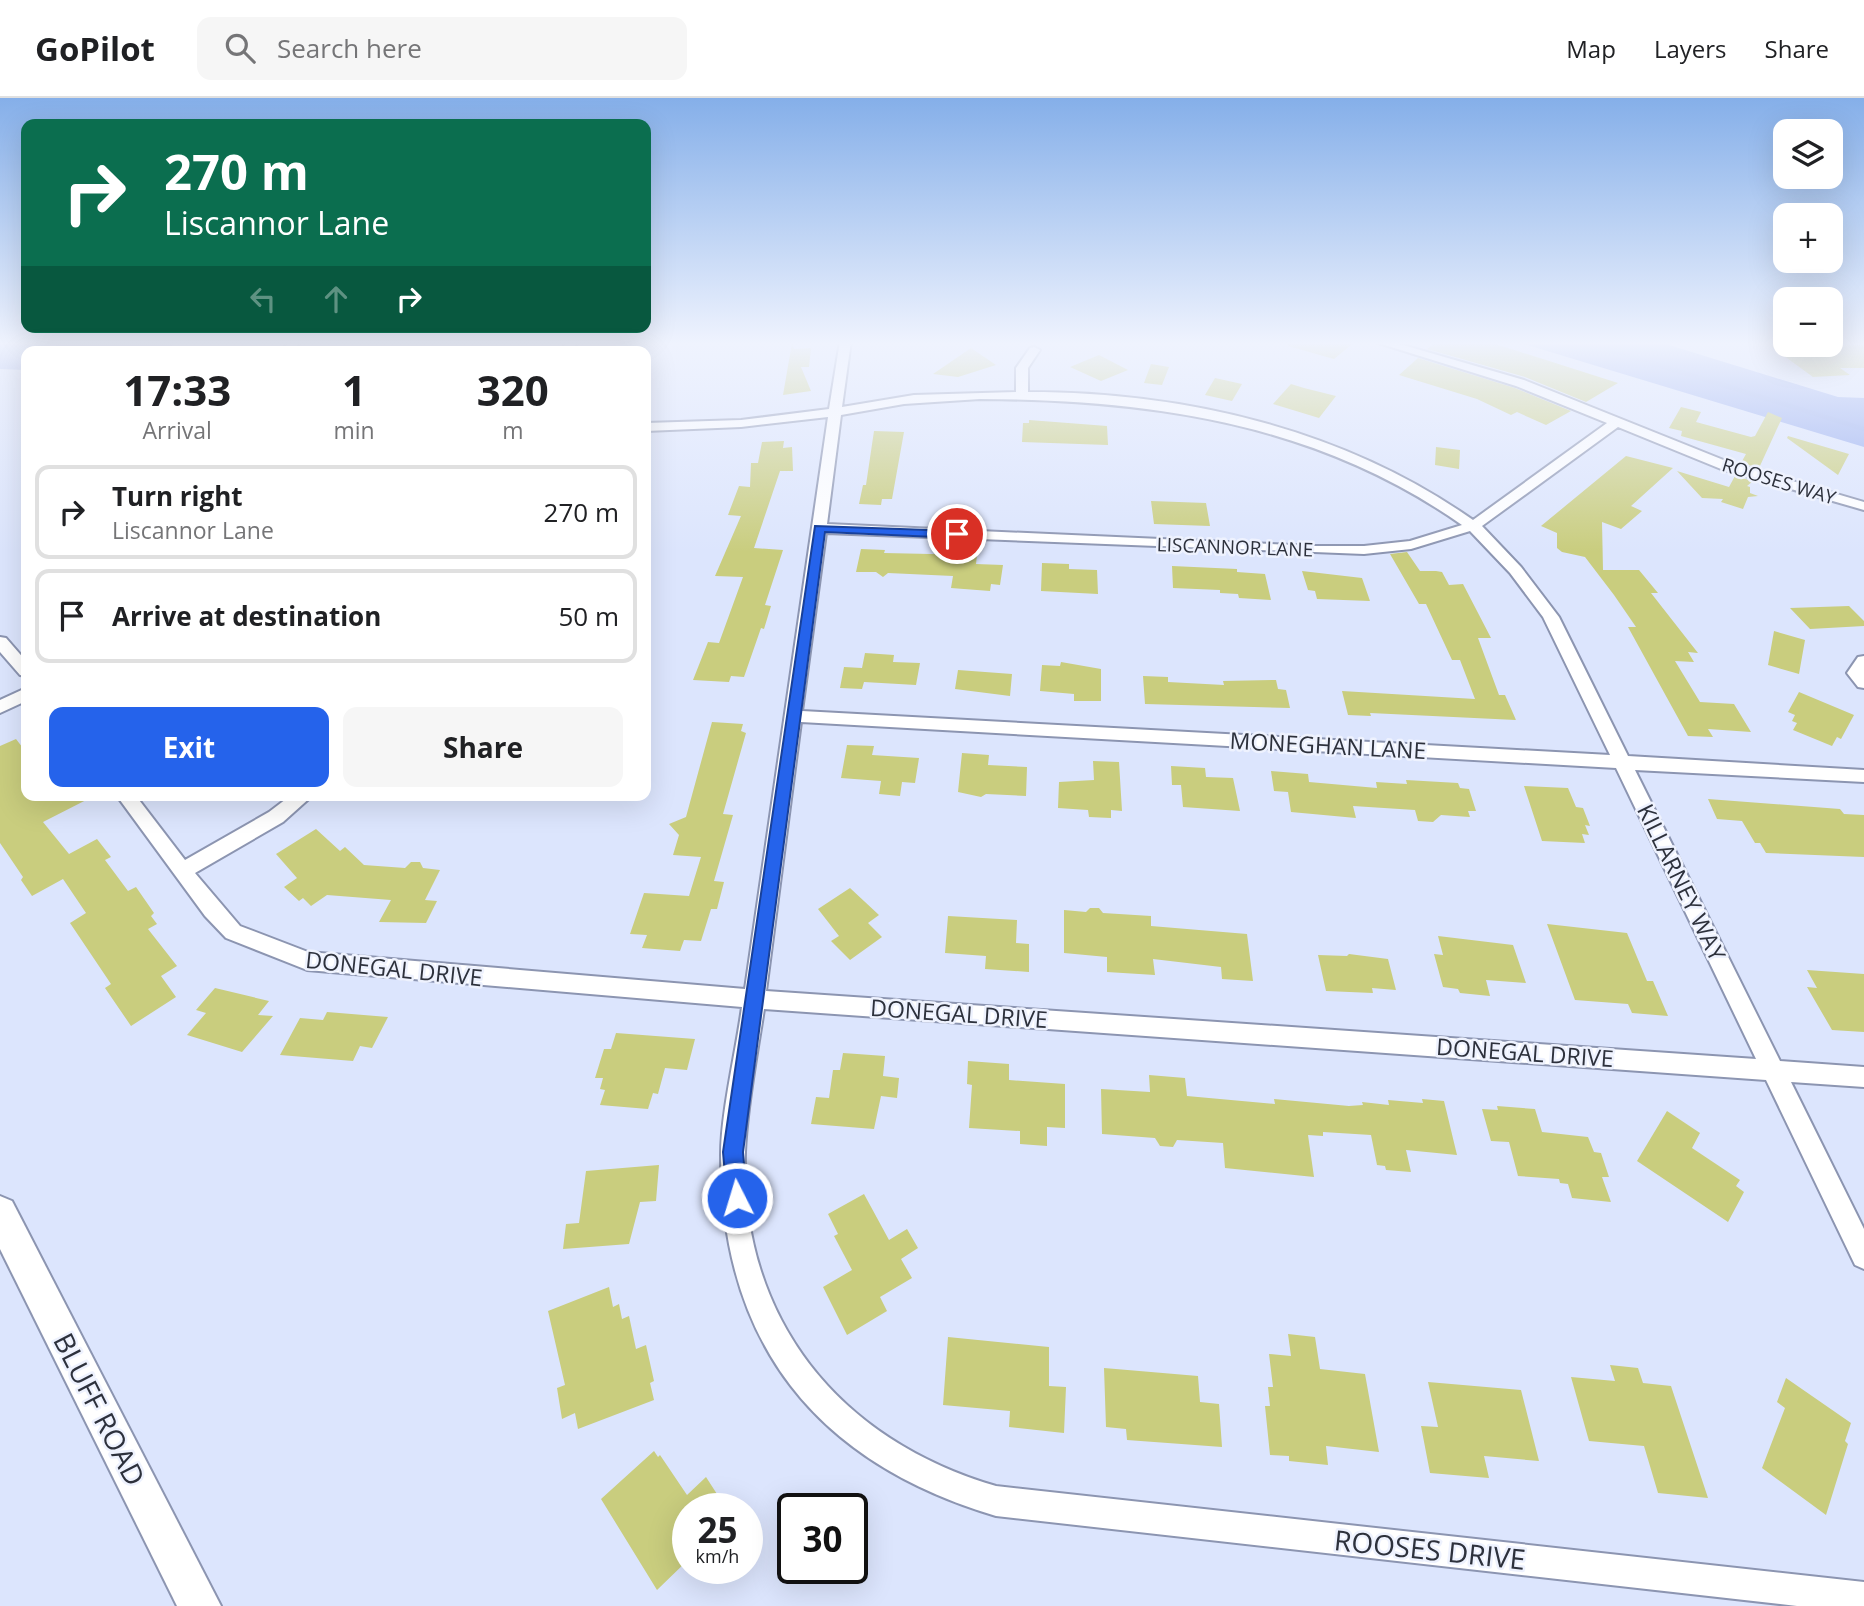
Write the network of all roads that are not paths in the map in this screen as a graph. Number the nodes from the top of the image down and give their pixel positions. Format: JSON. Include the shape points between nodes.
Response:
{"nodes":[{"id":1,"x":839,"y":411,"type":"edge"},
{"id":2,"x":1183,"y":411,"type":"edge"},
{"id":3,"x":1589,"y":411,"type":"edge"},
{"id":4,"x":835,"y":412,"type":"junction"},
{"id":5,"x":1615,"y":422,"type":"junction"},
{"id":6,"x":651,"y":427,"type":"edge"},
{"id":7,"x":1864,"y":506,"type":"edge"},
{"id":8,"x":1473,"y":526,"type":"junction"},
{"id":9,"x":819,"y":528,"type":"junction"},
{"id":10,"x":0,"y":642,"type":"edge"},
{"id":11,"x":1864,"y":661,"type":"edge"},
{"id":12,"x":21,"y":665,"type":"edge"},
{"id":13,"x":1864,"y":683,"type":"edge"},
{"id":14,"x":21,"y":696,"type":"edge"},
{"id":15,"x":0,"y":707,"type":"edge"},
{"id":16,"x":792,"y":716,"type":"junction"},
{"id":17,"x":1622,"y":761,"type":"junction"},
{"id":18,"x":1864,"y":776,"type":"edge"},
{"id":19,"x":130,"y":801,"type":"edge"},
{"id":20,"x":297,"y":801,"type":"edge"},
{"id":21,"x":183,"y":871,"type":"junction"},
{"id":22,"x":752,"y":999,"type":"junction"},
{"id":23,"x":1774,"y":1070,"type":"junction"},
{"id":24,"x":1864,"y":1077,"type":"edge"},
{"id":25,"x":0,"y":1213,"type":"edge"},
{"id":26,"x":1864,"y":1256,"type":"edge"},
{"id":27,"x":1864,"y":1598,"type":"edge"},
{"id":28,"x":201,"y":1606,"type":"edge"}],
"edges":[{"from":1,"to":4,"type":"street","name":"KILLARNEY WAY"},
{"from":2,"to":8,"type":"street","name":"KILLARNEY WAY","via":[[1281,432],[1373,466]]},
{"from":3,"to":5,"type":"street","name":"ROOSES WAY"},
{"from":4,"to":6,"type":"street","name":"KILLARNEY WAY"},
{"from":4,"to":9,"type":"street","name":"ROOSES DRIVE"},
{"from":5,"to":7,"type":"street","name":"ROOSES WAY","via":[[1726,467]]},
{"from":5,"to":8,"type":"street","name":"LISCANNOR LANE"},
{"from":8,"to":9,"type":"street","name":"LISCANNOR LANE","via":[[1411,545],[1326,550]]},
{"from":8,"to":17,"type":"street","name":"KILLARNEY WAY","via":[[1518,569],[1551,617]]},
{"from":9,"to":16,"type":"street","name":"ROOSES DRIVE"},
{"from":10,"to":12,"type":"street"},
{"from":11,"to":13,"type":"street","via":[[1855,673]]},
{"from":14,"to":15,"type":"street"},
{"from":16,"to":17,"type":"street","name":"MONEGHAN LANE"},
{"from":16,"to":22,"type":"street","name":"ROOSES DRIVE"},
{"from":17,"to":18,"type":"street","name":"MONEGHAN LANE"},
{"from":17,"to":23,"type":"street","name":"KILLARNEY WAY"},
{"from":19,"to":21,"type":"street","name":"DONEGAL DRIVE"},
{"from":20,"to":21,"type":"street"},
{"from":21,"to":22,"type":"street","name":"DONEGAL DRIVE","via":[[233,932],[307,961]]},
{"from":22,"to":23,"type":"street","name":"DONEGAL DRIVE"},
{"from":22,"to":27,"type":"street","name":"ROOSES DRIVE","via":[[733,1152],[741,1245],[762,1314],[802,1380],[846,1426],[914,1473],[996,1501]]},
{"from":23,"to":24,"type":"street","name":"DONEGAL DRIVE"},
{"from":23,"to":26,"type":"street","name":"KILLARNEY WAY"},
{"from":25,"to":28,"type":"main road","name":"BLUFF ROAD"}]}
